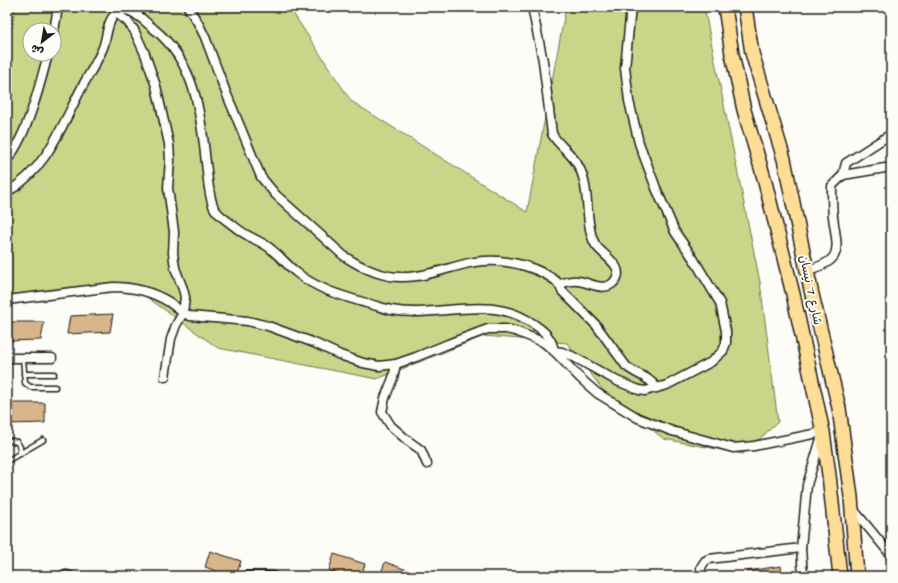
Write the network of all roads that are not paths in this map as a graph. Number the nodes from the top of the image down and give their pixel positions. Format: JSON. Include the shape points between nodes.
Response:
{"nodes":[{"id":1,"x":58,"y":7,"type":"edge"},
{"id":2,"x":188,"y":7,"type":"edge"},
{"id":3,"x":532,"y":7,"type":"edge"},
{"id":4,"x":631,"y":7,"type":"edge"},
{"id":5,"x":725,"y":7,"type":"edge"},
{"id":6,"x":745,"y":7,"type":"edge"},
{"id":7,"x":116,"y":13,"type":"junction"},
{"id":8,"x":56,"y":22,"type":"edge"},
{"id":9,"x":46,"y":62,"type":"edge"},
{"id":10,"x":891,"y":134,"type":"edge"},
{"id":11,"x":7,"y":160,"type":"edge"},
{"id":12,"x":891,"y":167,"type":"edge"},
{"id":13,"x":843,"y":175,"type":"junction"},
{"id":14,"x":7,"y":192,"type":"edge"},
{"id":15,"x":807,"y":270,"type":"junction"},
{"id":16,"x":560,"y":284,"type":"junction"},
{"id":17,"x":7,"y":300,"type":"edge"},
{"id":18,"x":183,"y":313,"type":"junction"},
{"id":19,"x":554,"y":351,"type":"junction"},
{"id":20,"x":7,"y":358,"type":"edge"},
{"id":21,"x":23,"y":358,"type":"junction"},
{"id":22,"x":52,"y":358,"type":"dead end"},
{"id":23,"x":396,"y":364,"type":"junction"},
{"id":24,"x":24,"y":374,"type":"junction"},
{"id":25,"x":54,"y":374,"type":"dead end"},
{"id":26,"x":165,"y":377,"type":"dead end"},
{"id":27,"x":55,"y":387,"type":"dead end"},
{"id":28,"x":657,"y":388,"type":"junction"},
{"id":29,"x":823,"y":432,"type":"junction"},
{"id":30,"x":7,"y":440,"type":"edge"},
{"id":31,"x":43,"y":440,"type":"dead end"},
{"id":32,"x":20,"y":454,"type":"junction"},
{"id":33,"x":7,"y":461,"type":"edge"},
{"id":34,"x":427,"y":464,"type":"dead end"},
{"id":35,"x":852,"y":508,"type":"junction"},
{"id":36,"x":801,"y":548,"type":"junction"},
{"id":37,"x":891,"y":555,"type":"edge"},
{"id":38,"x":51,"y":576,"type":"edge"},
{"id":39,"x":74,"y":576,"type":"edge"},
{"id":40,"x":246,"y":576,"type":"edge"},
{"id":41,"x":273,"y":576,"type":"edge"},
{"id":42,"x":702,"y":576,"type":"edge"},
{"id":43,"x":803,"y":576,"type":"edge"},
{"id":44,"x":840,"y":576,"type":"edge"},
{"id":45,"x":857,"y":576,"type":"edge"}],
"edges":[{"from":1,"to":8,"type":"street"},
{"from":2,"to":16,"type":"street","via":[[205,37],[261,177],[276,195],[344,256],[380,274],[402,277],[483,261],[516,263],[538,271]]},
{"from":3,"to":16,"type":"street","via":[[543,61],[552,134],[579,166],[593,239],[617,271],[616,277],[608,286],[573,280]]},
{"from":4,"to":28,"type":"street","via":[[625,68],[639,143],[675,232],[694,258],[720,303],[726,331],[723,351],[715,359],[674,382]]},
{"from":5,"to":29,"type":"main road","name":"شارع 7 نيسان","via":[[744,110],[793,294]]},
{"from":6,"to":15,"type":"main road","name":"شارع 7 نيسان","via":[[752,53],[784,159]]},
{"from":7,"to":14,"type":"street","via":[[110,22],[100,56],[56,139],[28,178]]},
{"from":7,"to":18,"type":"street","via":[[127,21],[139,40],[156,86],[163,115],[169,144],[168,188],[174,232],[173,253],[175,268],[185,297]]},
{"from":7,"to":19,"type":"street","via":[[128,10],[139,17],[160,34],[183,64],[196,95],[201,116],[208,179],[215,210],[244,234],[272,249],[305,278],[341,296],[390,310],[424,312],[474,307],[504,310],[518,314],[540,328],[549,336]]},
{"from":9,"to":11,"type":"street","via":[[18,145]]},
{"from":10,"to":13,"type":"street","via":[[846,163]]},
{"from":12,"to":13,"type":"street"},
{"from":13,"to":15,"type":"street","via":[[832,186],[837,250],[831,260]]},
{"from":15,"to":35,"type":"main road","name":"شارع 7 نيسان","via":[[839,408]]},
{"from":16,"to":28,"type":"street","via":[[562,291],[596,325],[626,366],[647,377]]},
{"from":17,"to":18,"type":"street","via":[[129,287],[148,291]]},
{"from":18,"to":23,"type":"street","via":[[255,322],[359,362],[379,366]]},
{"from":18,"to":26,"type":"street","via":[[174,331]]},
{"from":19,"to":23,"type":"street","via":[[543,342],[510,330],[495,328]]},
{"from":19,"to":28,"type":"street","via":[[572,356],[639,390]]},
{"from":19,"to":29,"type":"street","via":[[588,385],[611,402],[652,424],[690,437],[722,446],[741,448]]},
{"from":20,"to":21,"type":"street"},
{"from":21,"to":22,"type":"street"},
{"from":21,"to":24,"type":"lane"},
{"from":23,"to":34,"type":"street","via":[[382,412],[391,426],[422,450]]},
{"from":24,"to":25,"type":"lane"},
{"from":24,"to":27,"type":"lane","via":[[25,383],[30,386]]},
{"from":29,"to":36,"type":"street","name":"شارع 7 نيسان","via":[[807,485]]},
{"from":29,"to":44,"type":"main road","name":"شارع 7 نيسان"},
{"from":30,"to":32,"type":"lane","via":[[17,442]]},
{"from":31,"to":32,"type":"lane"},
{"from":32,"to":33,"type":"lane"},
{"from":35,"to":37,"type":"street"},
{"from":35,"to":45,"type":"main road","name":"شارع 7 نيسان"},
{"from":36,"to":42,"type":"street","via":[[709,559],[701,567]]},
{"from":36,"to":43,"type":"street","name":"شارع 7 نيسان"},
{"from":38,"to":39,"type":"lane","via":[[67,573]]},
{"from":40,"to":41,"type":"street"}]}
